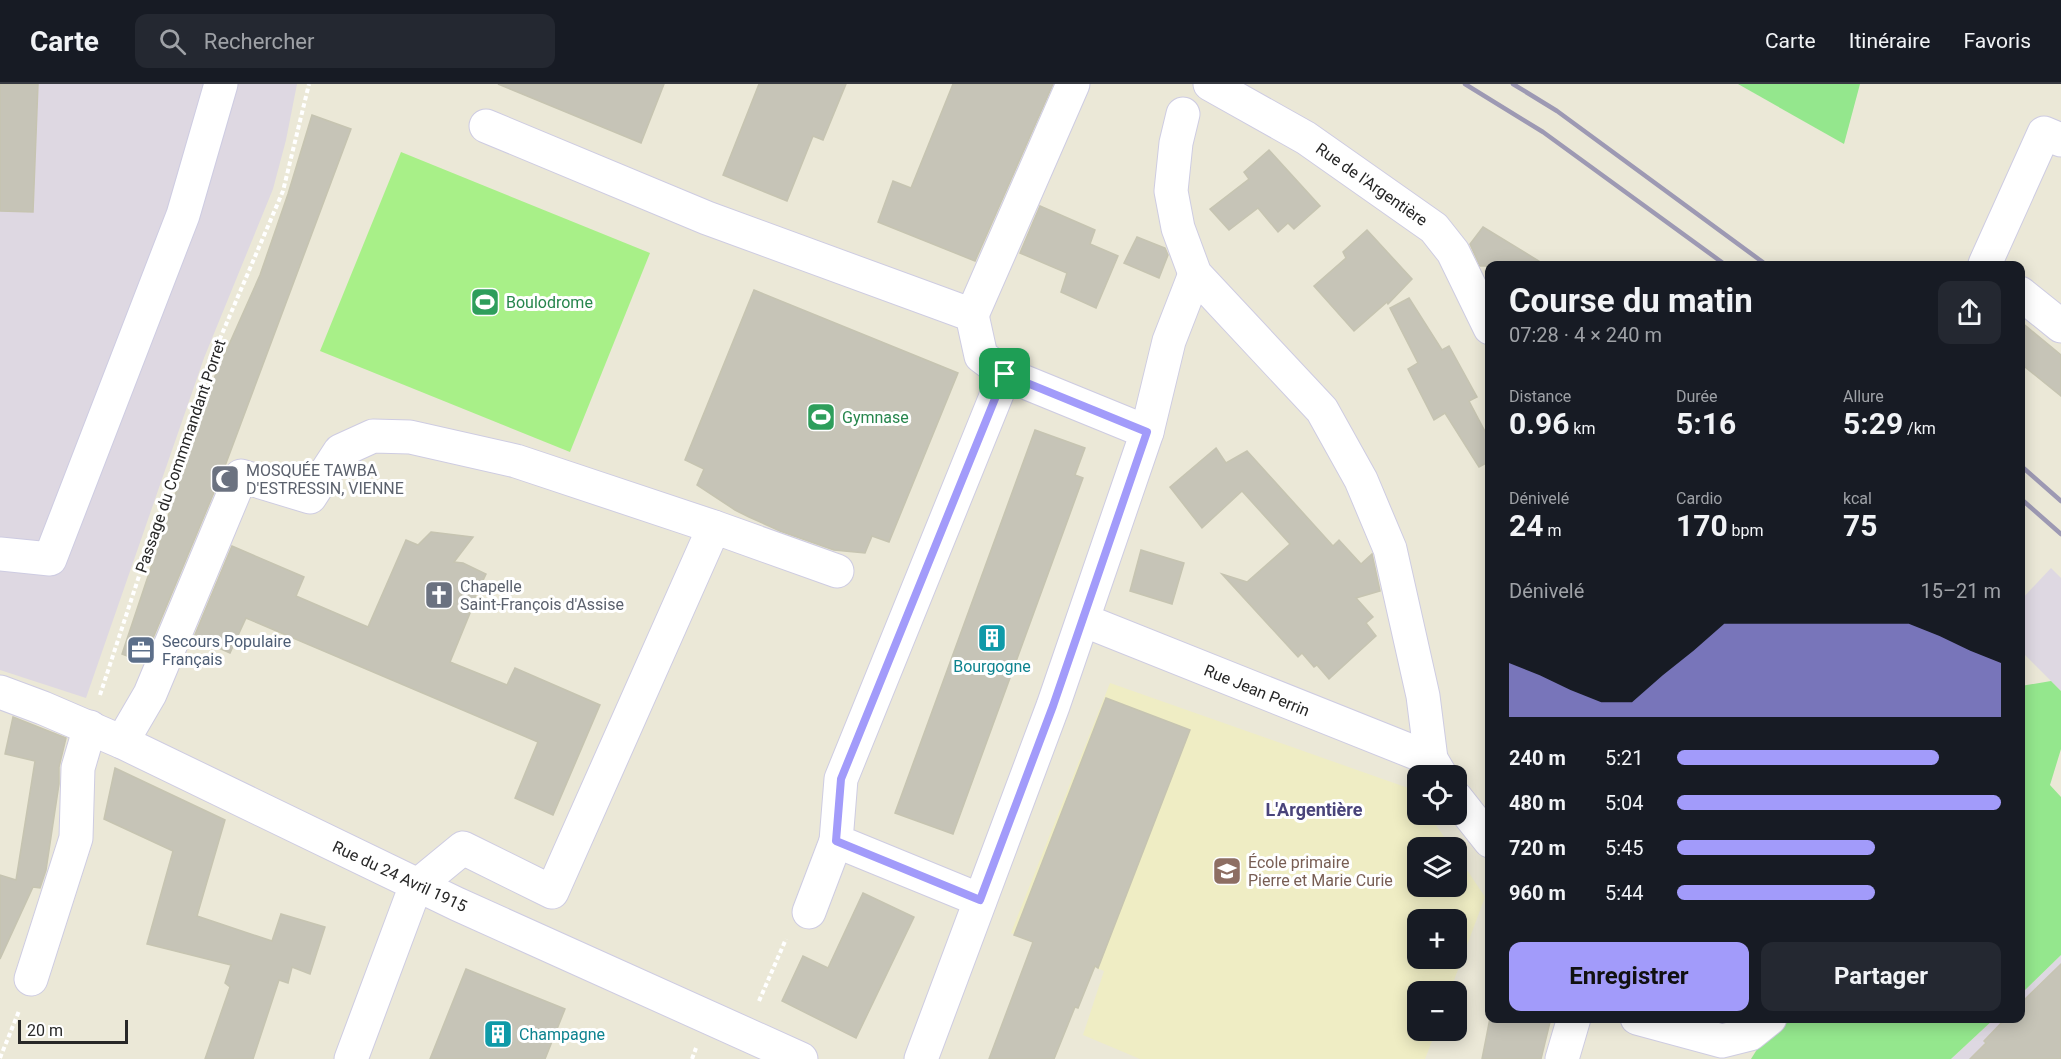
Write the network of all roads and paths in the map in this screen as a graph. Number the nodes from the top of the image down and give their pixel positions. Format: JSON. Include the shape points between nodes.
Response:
{"nodes":[{"id":1,"x":221,"y":84,"type":"edge"},
{"id":2,"x":309,"y":84,"type":"edge"},
{"id":3,"x":1073,"y":84,"type":"edge"},
{"id":4,"x":1210,"y":84,"type":"edge"},
{"id":5,"x":1182,"y":114,"type":"dead end"},
{"id":6,"x":486,"y":126,"type":"dead end"},
{"id":7,"x":2061,"y":140,"type":"edge"},
{"id":8,"x":1985,"y":261,"type":"edge"},
{"id":9,"x":1195,"y":274,"type":"junction"},
{"id":10,"x":2025,"y":297,"type":"edge"},
{"id":11,"x":972,"y":315,"type":"junction"},
{"id":12,"x":1485,"y":318,"type":"edge"},
{"id":13,"x":2061,"y":326,"type":"edge"},
{"id":14,"x":1005,"y":374,"type":"junction"},
{"id":15,"x":1147,"y":432,"type":"junction"},
{"id":16,"x":714,"y":527,"type":"junction"},
{"id":17,"x":0,"y":554,"type":"edge"},
{"id":18,"x":837,"y":571,"type":"dead end"},
{"id":19,"x":1083,"y":620,"type":"junction"},
{"id":20,"x":0,"y":692,"type":"edge"},
{"id":21,"x":90,"y":727,"type":"junction"},
{"id":22,"x":122,"y":742,"type":"junction"},
{"id":23,"x":1431,"y":765,"type":"edge"},
{"id":24,"x":1436,"y":765,"type":"edge"},
{"id":25,"x":1467,"y":812,"type":"edge"},
{"id":26,"x":1485,"y":835,"type":"edge"},
{"id":27,"x":836,"y":841,"type":"junction"},
{"id":28,"x":418,"y":885,"type":"junction"},
{"id":29,"x":980,"y":900,"type":"junction"},
{"id":30,"x":809,"y":912,"type":"joint"},
{"id":31,"x":32,"y":979,"type":"joint"},
{"id":32,"x":1573,"y":1023,"type":"edge"},
{"id":33,"x":1655,"y":1023,"type":"edge"},
{"id":34,"x":1764,"y":1023,"type":"edge"},
{"id":35,"x":745,"y":1034,"type":"junction"},
{"id":36,"x":0,"y":1058,"type":"edge"},
{"id":37,"x":351,"y":1059,"type":"edge"},
{"id":38,"x":801,"y":1059,"type":"edge"},
{"id":39,"x":921,"y":1059,"type":"edge"},
{"id":40,"x":1562,"y":1059,"type":"edge"}],
"edges":[{"from":1,"to":17,"type":"street","via":[[183,215],[50,559]]},
{"from":2,"to":21,"type":"path","name":"Passage du Commmandant Porret","via":[[283,191],[207,369]]},
{"from":3,"to":11,"type":"street"},
{"from":4,"to":12,"type":"street","name":"Rue de l'Argentière","via":[[1306,138],[1434,228],[1453,252]]},
{"from":5,"to":9,"type":"street","via":[[1171,191],[1178,228]]},
{"from":6,"to":11,"type":"street","via":[[707,218]]},
{"from":7,"to":8,"type":"street","via":[[2044,133]]},
{"from":9,"to":15,"type":"street","via":[[1169,341]]},
{"from":9,"to":24,"type":"street","via":[[1322,410],[1361,480],[1392,558]]},
{"from":10,"to":13,"type":"street"},
{"from":11,"to":14,"type":"street","via":[[981,357]]},
{"from":14,"to":15,"type":"street"},
{"from":14,"to":27,"type":"street","via":[[841,779]]},
{"from":15,"to":19,"type":"street"},
{"from":16,"to":18,"type":"street"},
{"from":16,"to":22,"type":"street","via":[[516,461],[410,437],[373,436],[340,451],[310,496],[241,476],[150,694]]},
{"from":16,"to":28,"type":"street","via":[[552,892],[464,848]]},
{"from":19,"to":23,"type":"street","name":"Rue Jean Perrin"},
{"from":19,"to":29,"type":"street"},
{"from":20,"to":21,"type":"street","name":"Rue du 24 Avril 1915"},
{"from":21,"to":22,"type":"street","name":"Rue du 24 Avril 1915"},
{"from":21,"to":31,"type":"street","via":[[78,768],[76,838]]},
{"from":22,"to":28,"type":"street","name":"Rue du 24 Avril 1915"},
{"from":25,"to":26,"type":"street"},
{"from":27,"to":29,"type":"street"},
{"from":27,"to":30,"type":"street"},
{"from":28,"to":35,"type":"street","name":"Rue du 24 Avril 1915"},
{"from":28,"to":37,"type":"street"},
{"from":29,"to":39,"type":"street"},
{"from":30,"to":35,"type":"path","via":[[792,927]]},
{"from":31,"to":36,"type":"path"},
{"from":32,"to":40,"type":"street"},
{"from":33,"to":34,"type":"street","via":[[1722,1041],[1750,1034]]},
{"from":35,"to":38,"type":"street","name":"Rue du 24 Avril 1915"}]}
